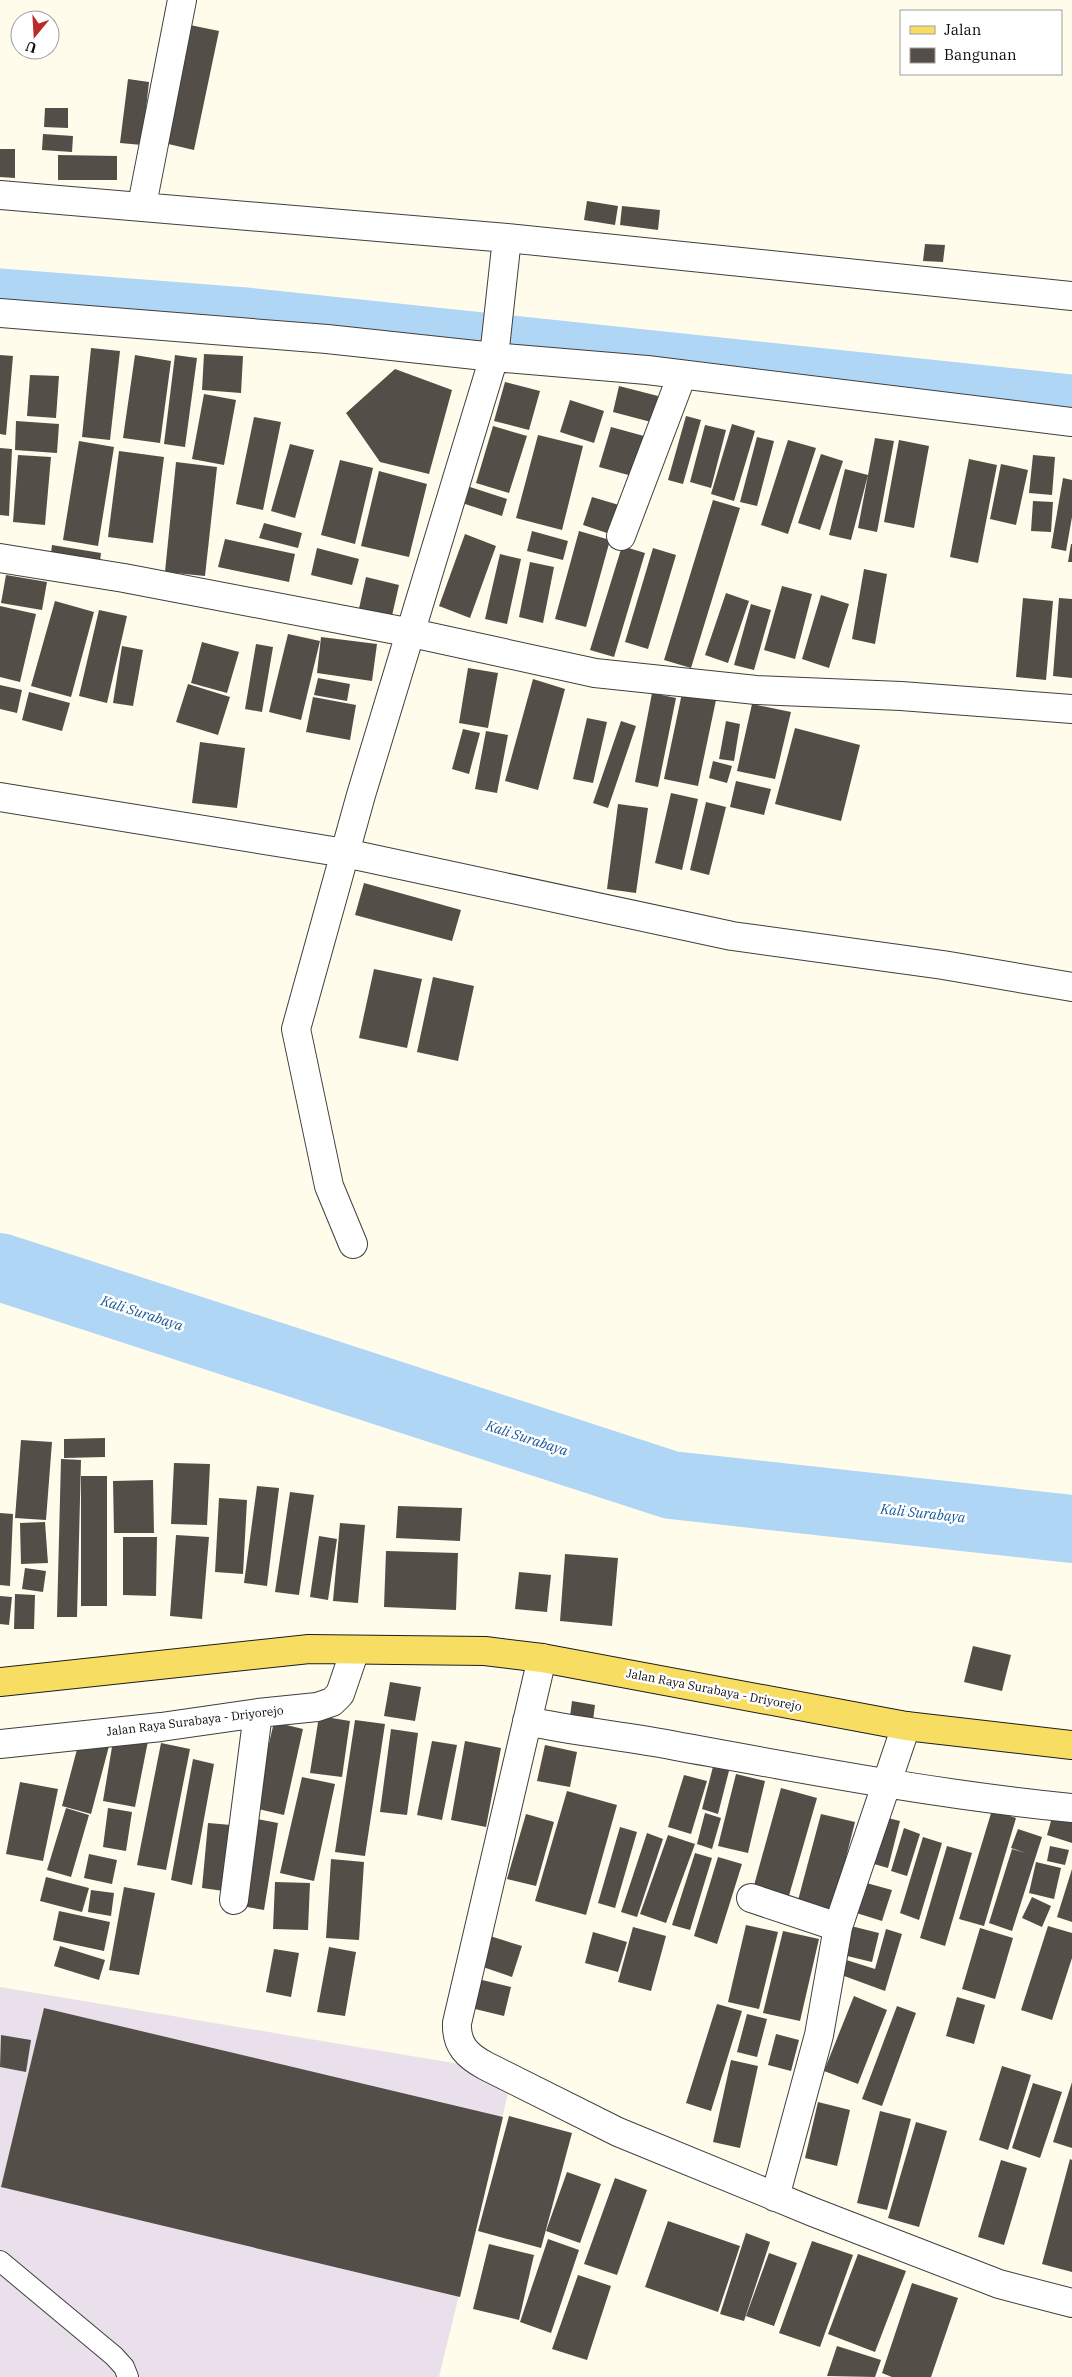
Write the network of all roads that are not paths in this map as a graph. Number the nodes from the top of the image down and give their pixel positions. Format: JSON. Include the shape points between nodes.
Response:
{"nodes":[{"id":1,"x":182,"y":0,"type":"edge"},
{"id":2,"x":0,"y":194,"type":"edge"},
{"id":3,"x":142,"y":205,"type":"junction"},
{"id":4,"x":507,"y":246,"type":"junction"},
{"id":5,"x":1072,"y":296,"type":"edge"},
{"id":6,"x":0,"y":313,"type":"edge"},
{"id":7,"x":496,"y":349,"type":"junction"},
{"id":8,"x":682,"y":375,"type":"junction"},
{"id":9,"x":1072,"y":422,"type":"edge"},
{"id":10,"x":622,"y":536,"type":"dead end"},
{"id":11,"x":0,"y":558,"type":"edge"},
{"id":12,"x":412,"y":633,"type":"junction"},
{"id":13,"x":1072,"y":709,"type":"edge"},
{"id":14,"x":0,"y":797,"type":"edge"},
{"id":15,"x":345,"y":853,"type":"junction"},
{"id":16,"x":1072,"y":986,"type":"edge"},
{"id":17,"x":353,"y":1244,"type":"dead end"},
{"id":18,"x":355,"y":1650,"type":"junction"},
{"id":19,"x":542,"y":1658,"type":"junction"},
{"id":20,"x":0,"y":1682,"type":"edge"},
{"id":21,"x":258,"y":1713,"type":"junction"},
{"id":22,"x":527,"y":1721,"type":"junction"},
{"id":23,"x":906,"y":1726,"type":"junction"},
{"id":24,"x":0,"y":1744,"type":"edge"},
{"id":25,"x":1072,"y":1746,"type":"edge"},
{"id":26,"x":886,"y":1783,"type":"junction"},
{"id":27,"x":1072,"y":1808,"type":"edge"},
{"id":28,"x":751,"y":1898,"type":"dead end"},
{"id":29,"x":234,"y":1900,"type":"dead end"},
{"id":30,"x":838,"y":1927,"type":"junction"},
{"id":31,"x":774,"y":2197,"type":"junction"},
{"id":32,"x":0,"y":2261,"type":"edge"},
{"id":33,"x":1072,"y":2303,"type":"edge"},
{"id":34,"x":128,"y":2377,"type":"edge"}],
"edges":[{"from":1,"to":3,"type":"street"},
{"from":2,"to":3,"type":"street"},
{"from":3,"to":4,"type":"street"},
{"from":4,"to":5,"type":"street"},
{"from":4,"to":7,"type":"street"},
{"from":6,"to":7,"type":"street"},
{"from":7,"to":8,"type":"street"},
{"from":7,"to":12,"type":"street"},
{"from":8,"to":9,"type":"street"},
{"from":8,"to":10,"type":"street"},
{"from":11,"to":12,"type":"street","via":[[124,578]]},
{"from":12,"to":13,"type":"street","via":[[595,673],[756,690],[901,696]]},
{"from":12,"to":15,"type":"street"},
{"from":14,"to":15,"type":"street"},
{"from":15,"to":16,"type":"street","via":[[732,936]]},
{"from":15,"to":17,"type":"street","via":[[296,1029],[329,1186]]},
{"from":18,"to":19,"type":"main road","name":"Jalan Raya Surabaya - Driyorejo","via":[[485,1651]]},
{"from":18,"to":20,"type":"main road","name":"Jalan Raya Surabaya - Driyorejo","via":[[308,1649]]},
{"from":18,"to":21,"type":"street","name":"Jalan Raya Surabaya - Driyorejo","via":[[340,1694],[332,1702],[317,1707]]},
{"from":19,"to":22,"type":"street"},
{"from":19,"to":23,"type":"main road","name":"Jalan Raya Surabaya - Driyorejo"},
{"from":21,"to":24,"type":"street","name":"Jalan Raya Surabaya - Driyorejo"},
{"from":21,"to":29,"type":"street"},
{"from":22,"to":26,"type":"street"},
{"from":22,"to":31,"type":"street","via":[[457,2023],[456,2035],[460,2044],[475,2060],[618,2132]]},
{"from":23,"to":25,"type":"main road","name":"Jalan Raya Surabaya - Driyorejo"},
{"from":23,"to":26,"type":"street"},
{"from":26,"to":27,"type":"street"},
{"from":26,"to":30,"type":"street"},
{"from":28,"to":30,"type":"street"},
{"from":30,"to":31,"type":"street","via":[[819,2036]]},
{"from":31,"to":33,"type":"street","via":[[1000,2284]]},
{"from":32,"to":34,"type":"lane","via":[[114,2356],[124,2366]]}]}
